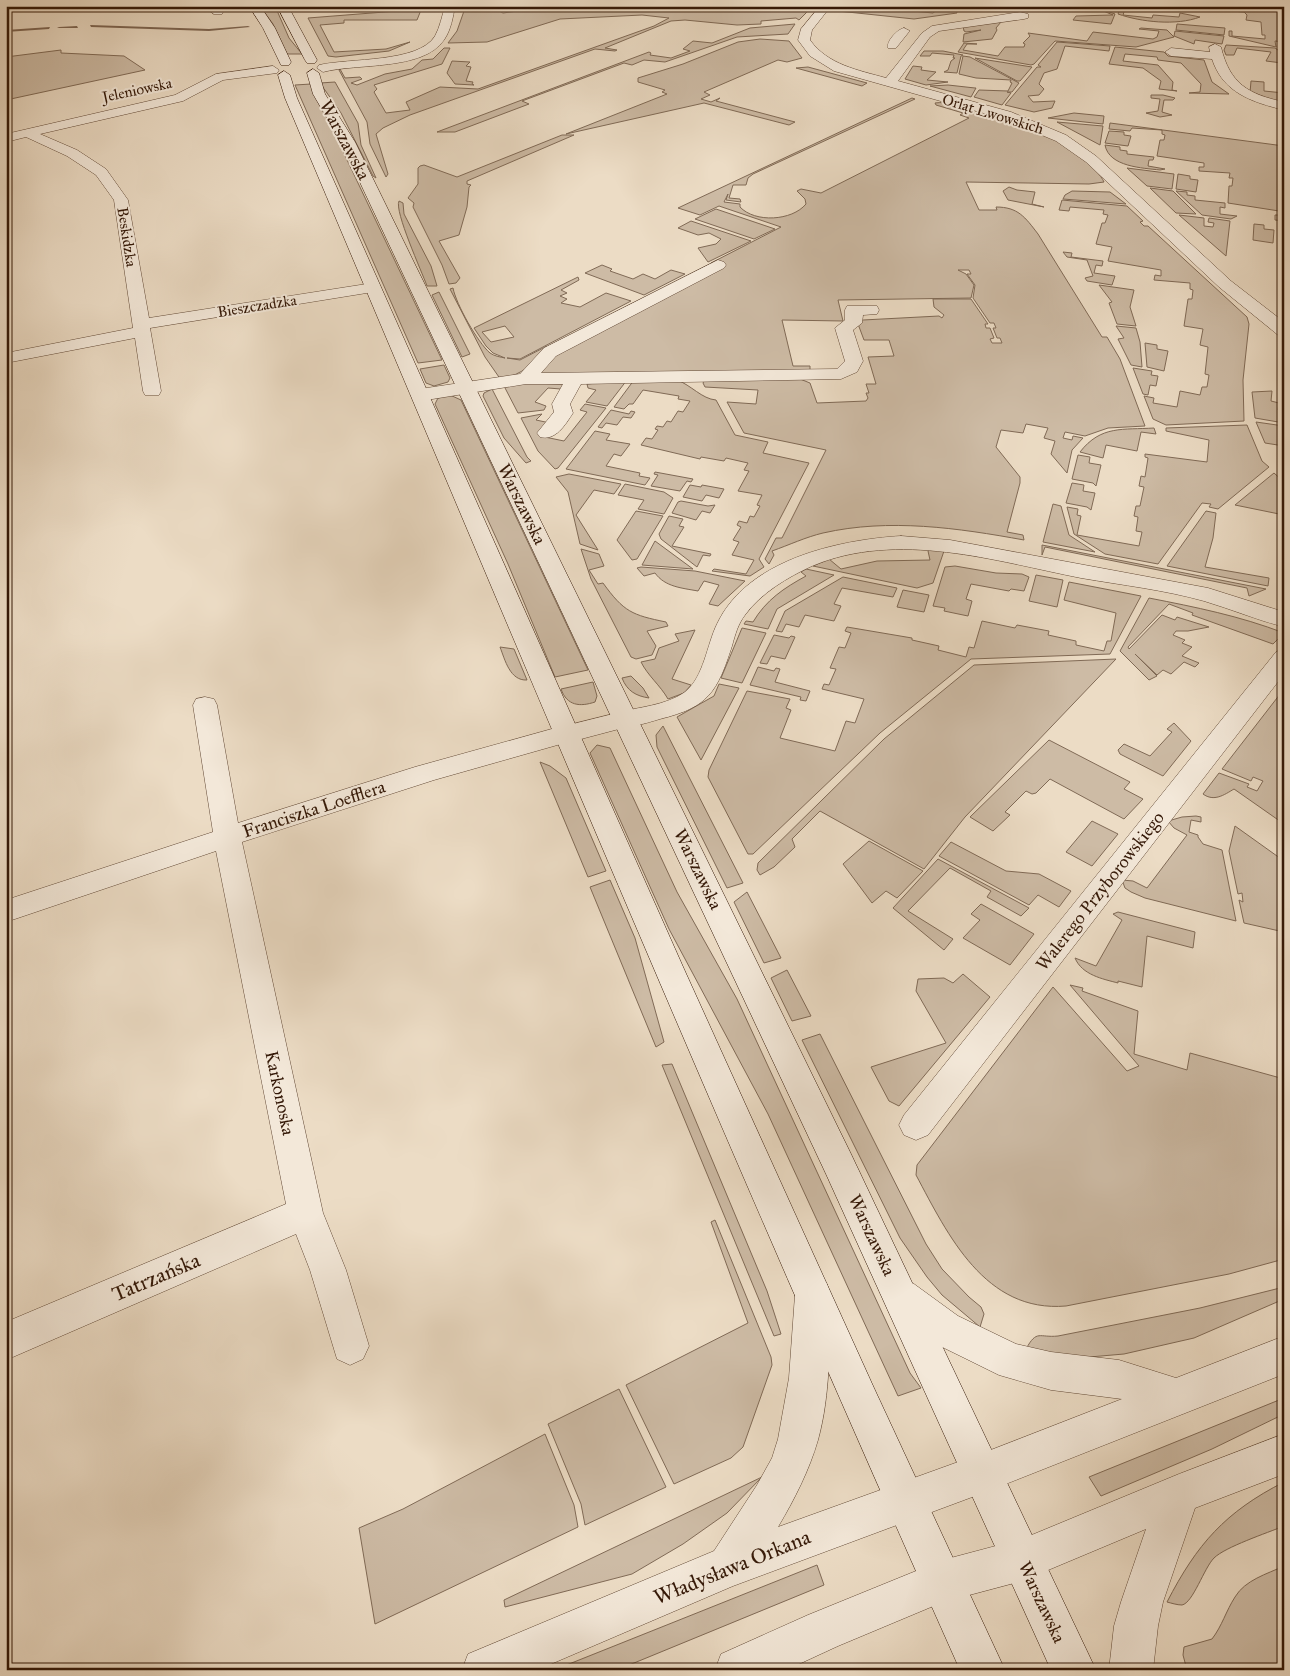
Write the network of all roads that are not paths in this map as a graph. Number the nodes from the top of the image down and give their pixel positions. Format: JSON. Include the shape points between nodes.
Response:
{"nodes":[{"id":1,"x":254,"y":6,"type":"edge"},
{"id":2,"x":282,"y":6,"type":"edge"},
{"id":3,"x":440,"y":6,"type":"edge"},
{"id":4,"x":450,"y":6,"type":"edge"},
{"id":5,"x":826,"y":6,"type":"edge"},
{"id":6,"x":1020,"y":15,"type":"dead end"},
{"id":7,"x":926,"y":35,"type":"junction"},
{"id":8,"x":892,"y":46,"type":"dead end"},
{"id":9,"x":1175,"y":49,"type":"dead end"},
{"id":10,"x":316,"y":66,"type":"junction"},
{"id":11,"x":281,"y":69,"type":"junction"},
{"id":12,"x":887,"y":83,"type":"junction"},
{"id":13,"x":1284,"y":106,"type":"edge"},
{"id":14,"x":26,"y":132,"type":"junction"},
{"id":15,"x":6,"y":138,"type":"edge"},
{"id":16,"x":718,"y":265,"type":"dead end"},
{"id":17,"x":374,"y":288,"type":"junction"},
{"id":18,"x":871,"y":310,"type":"dead end"},
{"id":19,"x":141,"y":328,"type":"junction"},
{"id":20,"x":1284,"y":331,"type":"edge"},
{"id":21,"x":6,"y":358,"type":"edge"},
{"id":22,"x":573,"y":378,"type":"junction"},
{"id":23,"x":526,"y":379,"type":"junction"},
{"id":24,"x":466,"y":387,"type":"junction"},
{"id":25,"x":152,"y":391,"type":"dead end"},
{"id":26,"x":420,"y":395,"type":"junction"},
{"id":27,"x":548,"y":434,"type":"dead end"},
{"id":28,"x":1284,"y":620,"type":"edge"},
{"id":29,"x":1284,"y":657,"type":"edge"},
{"id":30,"x":205,"y":705,"type":"dead end"},
{"id":31,"x":626,"y":719,"type":"junction"},
{"id":32,"x":566,"y":734,"type":"junction"},
{"id":33,"x":227,"y":836,"type":"junction"},
{"id":34,"x":6,"y":911,"type":"edge"},
{"id":35,"x":916,"y":1125,"type":"dead end"},
{"id":36,"x":305,"y":1213,"type":"junction"},
{"id":37,"x":813,"y":1295,"type":"junction"},
{"id":38,"x":901,"y":1297,"type":"junction"},
{"id":39,"x":6,"y":1340,"type":"edge"},
{"id":40,"x":350,"y":1346,"type":"dead end"},
{"id":41,"x":1284,"y":1355,"type":"edge"},
{"id":42,"x":1178,"y":1398,"type":"junction"},
{"id":43,"x":1284,"y":1454,"type":"edge"},
{"id":44,"x":984,"y":1473,"type":"junction"},
{"id":45,"x":1179,"y":1494,"type":"junction"},
{"id":46,"x":907,"y":1501,"type":"junction"},
{"id":47,"x":1022,"y":1560,"type":"junction"},
{"id":48,"x":729,"y":1566,"type":"junction"},
{"id":49,"x":942,"y":1581,"type":"junction"},
{"id":50,"x":484,"y":1670,"type":"edge"},
{"id":51,"x":737,"y":1670,"type":"edge"},
{"id":52,"x":983,"y":1670,"type":"edge"},
{"id":53,"x":1074,"y":1670,"type":"edge"},
{"id":54,"x":1131,"y":1670,"type":"edge"}],
"edges":[{"from":1,"to":11,"type":"street","name":"Warszawska","via":[[269,28]]},
{"from":2,"to":10,"type":"street","name":"Warszawska"},
{"from":3,"to":10,"type":"street","via":[[424,44],[411,52]]},
{"from":4,"to":10,"type":"street","via":[[440,39],[425,51],[394,59]]},
{"from":5,"to":12,"type":"street","name":"Orląt Lwowskich","via":[[806,31],[804,40],[810,51],[831,65]]},
{"from":6,"to":7,"type":"street","via":[[1024,16],[940,26]]},
{"from":7,"to":8,"type":"street","via":[[903,32]]},
{"from":7,"to":12,"type":"street","via":[[902,69]]},
{"from":9,"to":13,"type":"street","via":[[1215,51],[1222,74],[1232,85],[1246,95]]},
{"from":10,"to":11,"type":"street","name":"Jeleniowska"},
{"from":10,"to":24,"type":"street","name":"Warszawska","via":[[314,82],[341,129]]},
{"from":11,"to":14,"type":"street","name":"Jeleniowska","via":[[220,77],[179,98]]},
{"from":11,"to":17,"type":"street","name":"Warszawska"},
{"from":12,"to":20,"type":"street","name":"Orląt Lwowskich","via":[[1023,120],[1073,145],[1236,294]]},
{"from":14,"to":15,"type":"street","name":"Jeleniowska"},
{"from":14,"to":19,"type":"street","name":"Beskidzka","via":[[72,153],[102,172],[121,200]]},
{"from":16,"to":23,"type":"street","via":[[550,352]]},
{"from":17,"to":19,"type":"street","name":"Bieszczadzka"},
{"from":17,"to":26,"type":"street","name":"Warszawska"},
{"from":18,"to":22,"type":"street","via":[[853,310],[856,317],[853,323],[844,328],[854,361],[849,370],[841,374]]},
{"from":19,"to":21,"type":"street","name":"Bieszczadzka"},
{"from":19,"to":25,"type":"street","name":"Beskidzka"},
{"from":22,"to":23,"type":"street"},
{"from":22,"to":27,"type":"street","via":[[561,404],[564,413]]},
{"from":23,"to":24,"type":"street"},
{"from":24,"to":26,"type":"street"},
{"from":24,"to":31,"type":"street","name":"Warszawska"},
{"from":26,"to":32,"type":"street","name":"Warszawska"},
{"from":28,"to":31,"type":"street","name":"Franciszka Loefflera","via":[[1208,595],[950,546],[857,547],[803,562],[772,578],[732,616],[699,693],[669,708]]},
{"from":29,"to":35,"type":"street","name":"Walerego Przyborowskiego"},
{"from":30,"to":33,"type":"street","name":"Karkonoska"},
{"from":31,"to":32,"type":"street","name":"Franciszka Loefflera"},
{"from":31,"to":38,"type":"street","name":"Warszawska"},
{"from":32,"to":33,"type":"street","name":"Franciszka Loefflera","via":[[477,756]]},
{"from":32,"to":37,"type":"street","name":"Warszawska"},
{"from":33,"to":34,"type":"street","name":"Franciszka Loefflera"},
{"from":33,"to":36,"type":"street","name":"Karkonoska"},
{"from":36,"to":39,"type":"street","name":"Tatrzańska"},
{"from":36,"to":40,"type":"street","name":"Karkonoska","via":[[328,1270]]},
{"from":37,"to":46,"type":"street","name":"Warszawska"},
{"from":37,"to":48,"type":"street","via":[[803,1413],[793,1457],[770,1502]]},
{"from":38,"to":42,"type":"street","via":[[946,1329],[1012,1362],[1051,1371],[1119,1379]]},
{"from":38,"to":44,"type":"street","name":"Warszawska"},
{"from":41,"to":42,"type":"street","name":"Władysława Orkana"},
{"from":42,"to":44,"type":"street","name":"Władysława Orkana"},
{"from":43,"to":45,"type":"street"},
{"from":44,"to":46,"type":"street","name":"Władysława Orkana"},
{"from":44,"to":47,"type":"street","name":"Warszawska"},
{"from":45,"to":47,"type":"street"},
{"from":45,"to":54,"type":"street","via":[[1142,1602]]},
{"from":46,"to":48,"type":"street","name":"Władysława Orkana"},
{"from":46,"to":49,"type":"street","name":"Warszawska"},
{"from":47,"to":49,"type":"street"},
{"from":47,"to":53,"type":"street","name":"Warszawska"},
{"from":48,"to":50,"type":"street","name":"Władysława Orkana"},
{"from":49,"to":51,"type":"street"},
{"from":49,"to":52,"type":"street","name":"Warszawska"}]}
